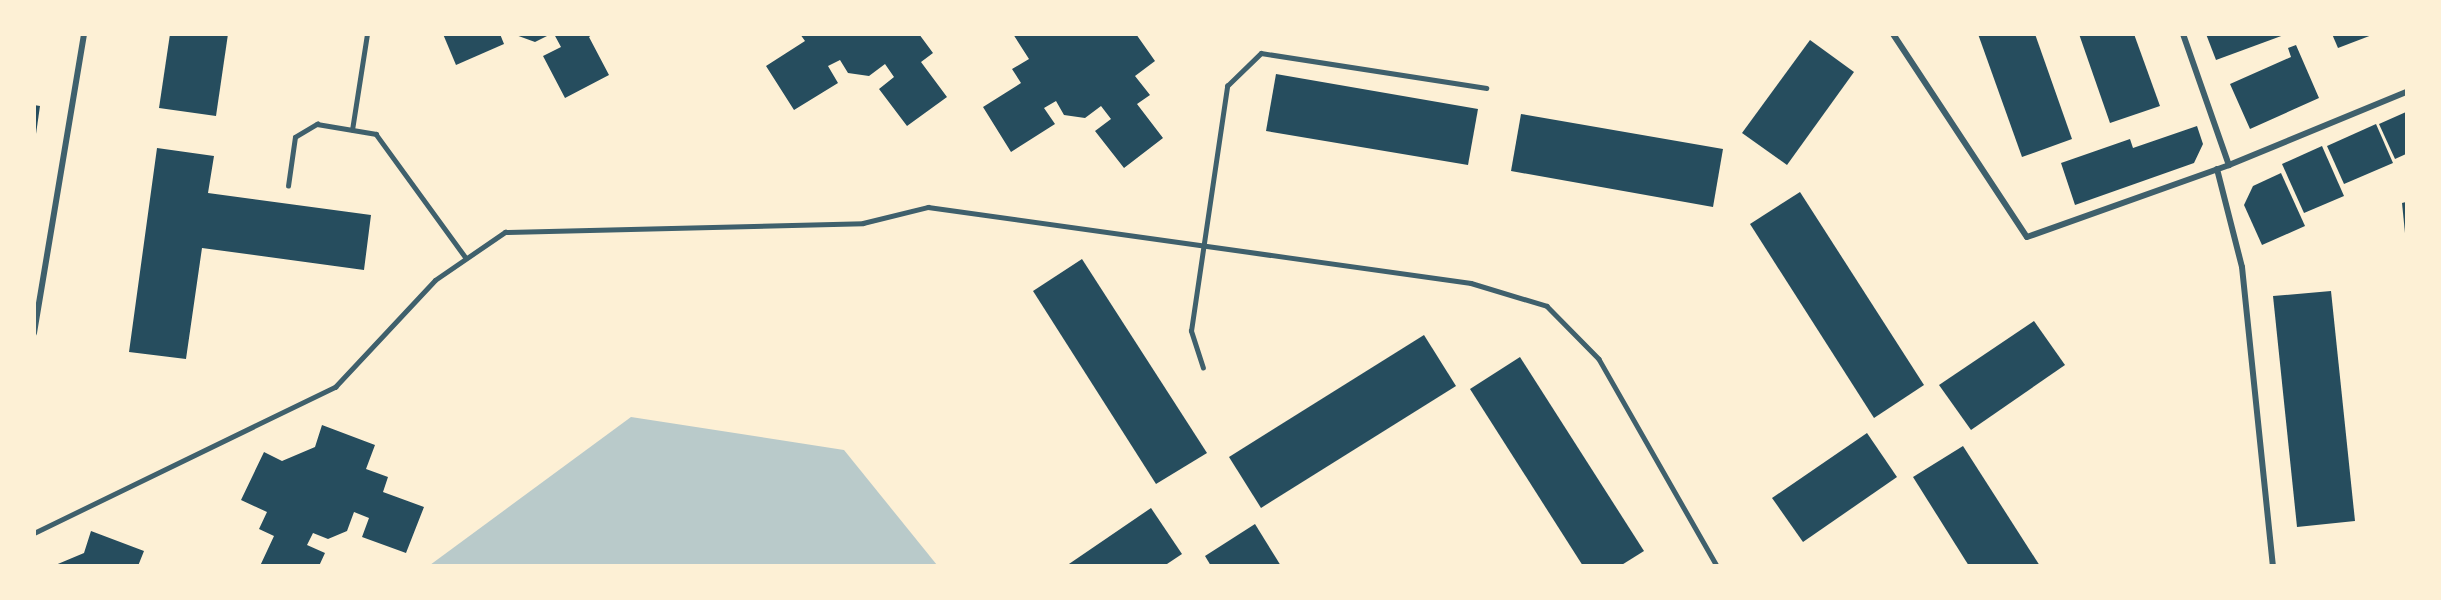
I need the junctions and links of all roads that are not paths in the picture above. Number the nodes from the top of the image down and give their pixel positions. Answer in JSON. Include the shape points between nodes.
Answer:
{"nodes":[{"id":1,"x":84,"y":34,"type":"edge"},
{"id":2,"x":367,"y":34,"type":"edge"},
{"id":3,"x":1893,"y":34,"type":"edge"},
{"id":4,"x":2183,"y":34,"type":"edge"},
{"id":5,"x":1486,"y":88,"type":"dead end"},
{"id":6,"x":2406,"y":92,"type":"edge"},
{"id":7,"x":352,"y":130,"type":"junction"},
{"id":8,"x":2229,"y":165,"type":"junction"},
{"id":9,"x":2217,"y":169,"type":"junction"},
{"id":10,"x":288,"y":186,"type":"dead end"},
{"id":11,"x":1204,"y":246,"type":"junction"},
{"id":12,"x":466,"y":258,"type":"junction"},
{"id":13,"x":34,"y":333,"type":"edge"},
{"id":14,"x":1203,"y":368,"type":"dead end"},
{"id":15,"x":34,"y":533,"type":"edge"},
{"id":16,"x":1717,"y":566,"type":"edge"},
{"id":17,"x":2273,"y":566,"type":"edge"}],
"edges":[{"from":1,"to":13,"type":"street"},
{"from":2,"to":7,"type":"lane"},
{"from":3,"to":9,"type":"street","via":[[2026,237]]},
{"from":4,"to":8,"type":"street"},
{"from":5,"to":11,"type":"lane","via":[[1261,52],[1227,86]]},
{"from":6,"to":8,"type":"street"},
{"from":7,"to":10,"type":"lane","via":[[317,124],[295,137]]},
{"from":7,"to":12,"type":"lane","via":[[376,134]]},
{"from":8,"to":9,"type":"street"},
{"from":9,"to":17,"type":"street","via":[[2242,267]]},
{"from":11,"to":12,"type":"lane","via":[[928,207],[862,223],[505,232]]},
{"from":11,"to":14,"type":"lane","via":[[1191,331]]},
{"from":11,"to":16,"type":"lane","via":[[1471,284],[1547,306],[1599,359]]},
{"from":12,"to":15,"type":"lane","via":[[435,280],[335,387]]}]}
